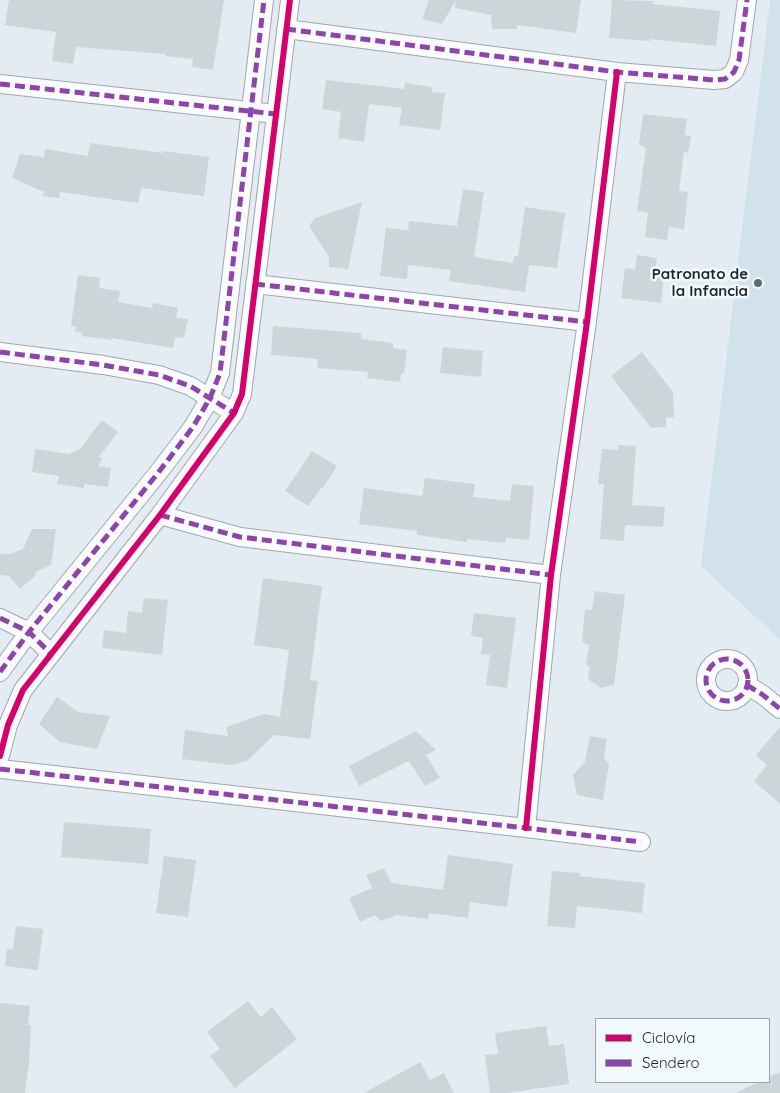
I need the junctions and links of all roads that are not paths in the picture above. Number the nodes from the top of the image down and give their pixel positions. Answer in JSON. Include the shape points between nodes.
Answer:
{"nodes":[{"id":1,"x":264,"y":0,"type":"edge"},
{"id":2,"x":290,"y":0,"type":"edge"},
{"id":3,"x":746,"y":0,"type":"edge"},
{"id":4,"x":286,"y":29,"type":"junction"},
{"id":5,"x":617,"y":72,"type":"junction"},
{"id":6,"x":0,"y":84,"type":"edge"},
{"id":7,"x":250,"y":111,"type":"junction"},
{"id":8,"x":276,"y":114,"type":"junction"},
{"id":9,"x":255,"y":284,"type":"junction"},
{"id":10,"x":587,"y":322,"type":"junction"},
{"id":11,"x":0,"y":352,"type":"edge"},
{"id":12,"x":210,"y":398,"type":"junction"},
{"id":13,"x":234,"y":413,"type":"junction"},
{"id":14,"x":160,"y":514,"type":"junction"},
{"id":15,"x":551,"y":575,"type":"junction"},
{"id":16,"x":0,"y":618,"type":"edge"},
{"id":17,"x":29,"y":632,"type":"junction"},
{"id":18,"x":51,"y":654,"type":"junction"},
{"id":19,"x":0,"y":672,"type":"edge"},
{"id":20,"x":747,"y":686,"type":"dead end"},
{"id":21,"x":780,"y":709,"type":"edge"},
{"id":22,"x":0,"y":756,"type":"edge"},
{"id":23,"x":0,"y":769,"type":"edge"},
{"id":24,"x":526,"y":828,"type":"junction"},
{"id":25,"x":642,"y":842,"type":"dead end"}],
"edges":[{"from":1,"to":7,"type":"street"},
{"from":2,"to":4,"type":"street"},
{"from":3,"to":5,"type":"street","via":[[739,60],[734,72],[725,79]]},
{"from":4,"to":5,"type":"street"},
{"from":4,"to":8,"type":"street"},
{"from":5,"to":10,"type":"street"},
{"from":6,"to":7,"type":"street"},
{"from":7,"to":8,"type":"street"},
{"from":7,"to":12,"type":"street","via":[[220,373]]},
{"from":8,"to":9,"type":"street"},
{"from":9,"to":10,"type":"street"},
{"from":9,"to":13,"type":"street","via":[[242,394]]},
{"from":10,"to":15,"type":"street"},
{"from":11,"to":12,"type":"street","via":[[159,375],[190,386]]},
{"from":12,"to":13,"type":"street"},
{"from":12,"to":17,"type":"street","via":[[193,427],[158,473]]},
{"from":13,"to":14,"type":"street"},
{"from":14,"to":15,"type":"street","via":[[240,537]]},
{"from":14,"to":18,"type":"street"},
{"from":15,"to":24,"type":"street"},
{"from":16,"to":17,"type":"street"},
{"from":17,"to":18,"type":"street"},
{"from":17,"to":19,"type":"street"},
{"from":18,"to":22,"type":"street","via":[[22,690]]},
{"from":20,"to":21,"type":"street","via":[[763,694]]},
{"from":23,"to":24,"type":"street"},
{"from":24,"to":25,"type":"street"}]}
